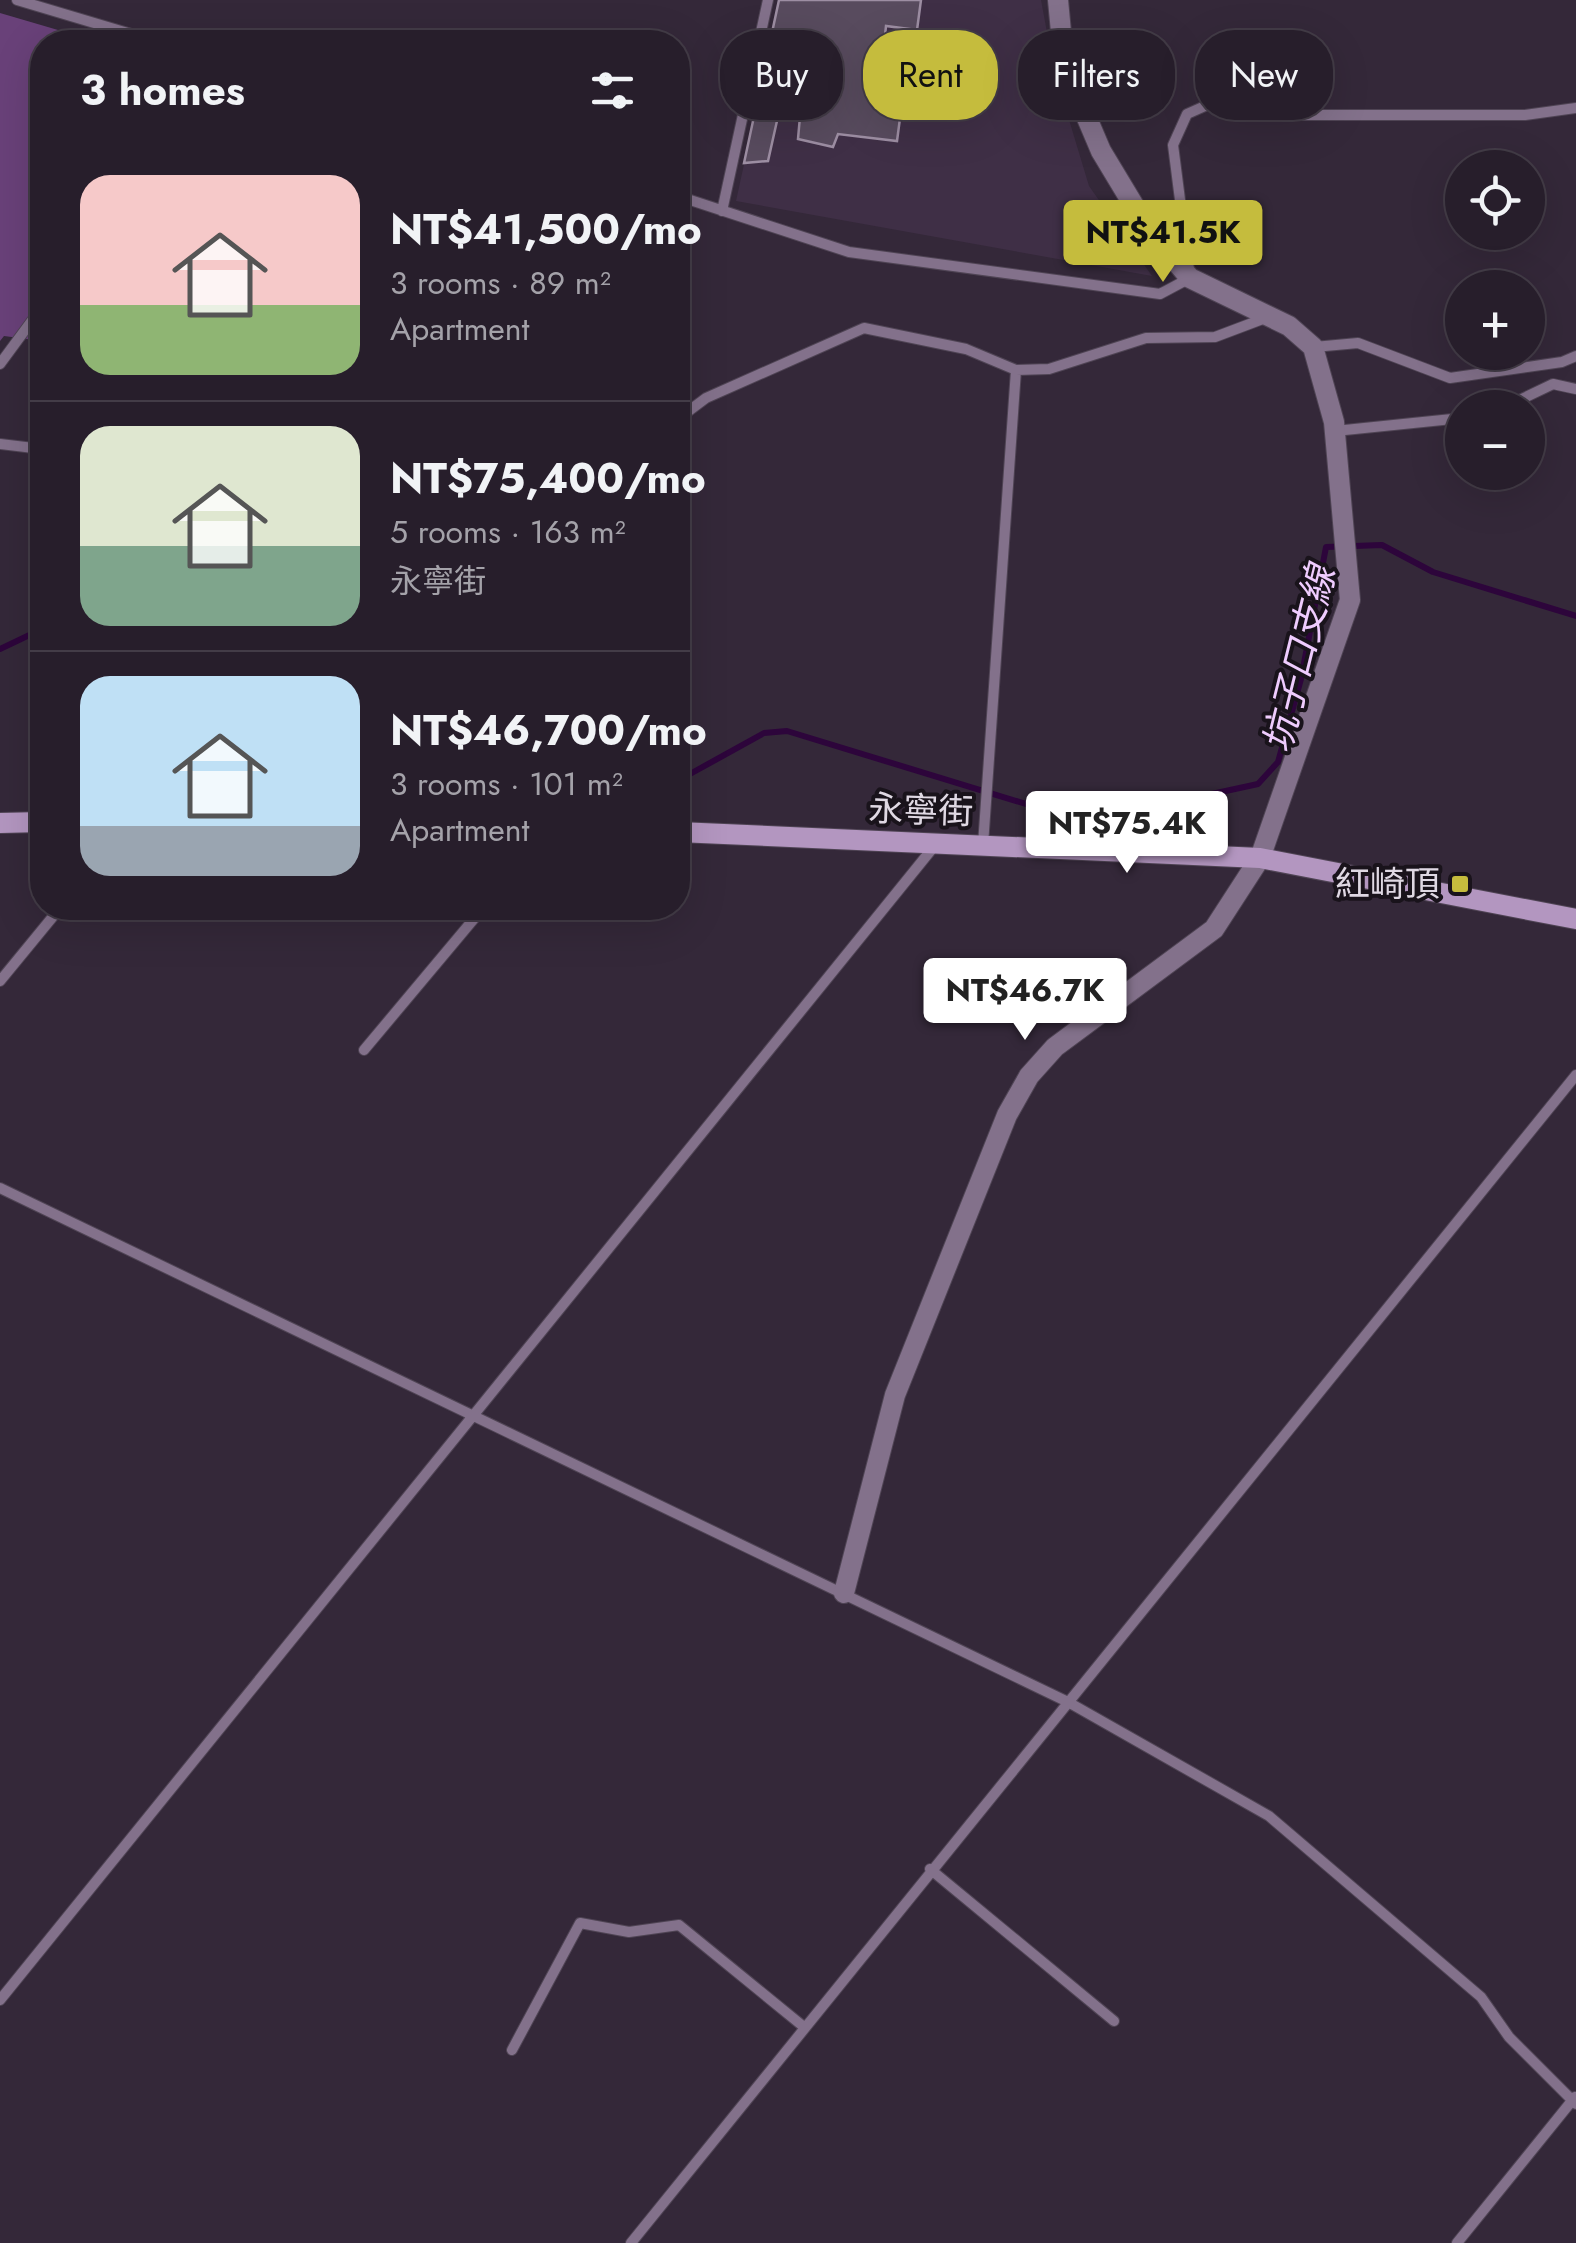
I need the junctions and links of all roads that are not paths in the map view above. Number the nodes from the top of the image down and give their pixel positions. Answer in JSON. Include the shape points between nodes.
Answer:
{"nodes":[{"id":1,"x":17,"y":0,"type":"edge"},
{"id":2,"x":768,"y":0,"type":"edge"},
{"id":3,"x":1058,"y":0,"type":"edge"},
{"id":4,"x":114,"y":30,"type":"edge"},
{"id":5,"x":1576,"y":108,"type":"edge"},
{"id":6,"x":690,"y":200,"type":"edge"},
{"id":7,"x":722,"y":211,"type":"junction"},
{"id":8,"x":1190,"y":278,"type":"junction"},
{"id":9,"x":1268,"y":317,"type":"junction"},
{"id":10,"x":30,"y":323,"type":"edge"},
{"id":11,"x":1313,"y":347,"type":"junction"},
{"id":12,"x":1576,"y":356,"type":"edge"},
{"id":13,"x":0,"y":364,"type":"edge"},
{"id":14,"x":1016,"y":370,"type":"junction"},
{"id":15,"x":1540,"y":390,"type":"edge"},
{"id":16,"x":1576,"y":390,"type":"edge"},
{"id":17,"x":690,"y":410,"type":"edge"},
{"id":18,"x":1445,"y":420,"type":"edge"},
{"id":19,"x":1334,"y":431,"type":"junction"},
{"id":20,"x":0,"y":444,"type":"edge"},
{"id":21,"x":30,"y":448,"type":"edge"},
{"id":22,"x":30,"y":822,"type":"edge"},
{"id":23,"x":0,"y":823,"type":"edge"},
{"id":24,"x":690,"y":833,"type":"edge"},
{"id":25,"x":936,"y":844,"type":"junction"},
{"id":26,"x":983,"y":845,"type":"junction"},
{"id":27,"x":1260,"y":858,"type":"junction"},
{"id":28,"x":1576,"y":919,"type":"edge"},
{"id":29,"x":50,"y":920,"type":"edge"},
{"id":30,"x":473,"y":920,"type":"edge"},
{"id":31,"x":0,"y":981,"type":"edge"},
{"id":32,"x":364,"y":1050,"type":"dead end"},
{"id":33,"x":1576,"y":1074,"type":"edge"},
{"id":34,"x":0,"y":1188,"type":"edge"},
{"id":35,"x":473,"y":1416,"type":"junction"},
{"id":36,"x":844,"y":1593,"type":"junction"},
{"id":37,"x":1068,"y":1702,"type":"junction"},
{"id":38,"x":930,"y":1869,"type":"junction"},
{"id":39,"x":0,"y":2000,"type":"edge"},
{"id":40,"x":1114,"y":2021,"type":"dead end"},
{"id":41,"x":804,"y":2027,"type":"junction"},
{"id":42,"x":512,"y":2050,"type":"dead end"},
{"id":43,"x":1575,"y":2100,"type":"edge"},
{"id":44,"x":630,"y":2243,"type":"edge"},
{"id":45,"x":1457,"y":2243,"type":"edge"}],
"edges":[{"from":1,"to":4,"type":"lane"},
{"from":2,"to":7,"type":"lane"},
{"from":3,"to":8,"type":"street","via":[[1064,64],[1100,150],[1148,229]]},
{"from":5,"to":8,"type":"lane","via":[[1282,116],[1223,98],[1187,114],[1173,145]]},
{"from":6,"to":7,"type":"lane"},
{"from":7,"to":8,"type":"lane","via":[[849,252],[1160,294]]},
{"from":8,"to":9,"type":"street"},
{"from":9,"to":11,"type":"street"},
{"from":9,"to":14,"type":"lane","via":[[1215,337],[1146,338],[1094,358]]},
{"from":10,"to":13,"type":"lane"},
{"from":11,"to":12,"type":"lane","via":[[1358,343],[1450,378]]},
{"from":11,"to":19,"type":"street"},
{"from":14,"to":17,"type":"lane","via":[[966,349],[864,328]]},
{"from":14,"to":26,"type":"lane"},
{"from":15,"to":16,"type":"lane","via":[[1553,384]]},
{"from":18,"to":19,"type":"lane"},
{"from":19,"to":27,"type":"street","via":[[1350,600]]},
{"from":20,"to":21,"type":"lane"},
{"from":22,"to":23,"type":"street"},
{"from":24,"to":25,"type":"street","name":"永寧街"},
{"from":25,"to":26,"type":"street","name":"永寧街"},
{"from":25,"to":35,"type":"lane"},
{"from":26,"to":27,"type":"street","name":"永寧街"},
{"from":27,"to":28,"type":"street","name":"永寧街"},
{"from":27,"to":36,"type":"street","via":[[1214,929],[1055,1046],[1007,1116],[894,1396]]},
{"from":29,"to":31,"type":"lane"},
{"from":30,"to":32,"type":"lane"},
{"from":33,"to":37,"type":"lane"},
{"from":34,"to":35,"type":"lane"},
{"from":35,"to":36,"type":"lane"},
{"from":35,"to":39,"type":"lane"},
{"from":36,"to":37,"type":"lane"},
{"from":37,"to":38,"type":"lane"},
{"from":37,"to":43,"type":"lane","via":[[1270,1816],[1481,1997],[1509,2037]]},
{"from":38,"to":40,"type":"lane"},
{"from":38,"to":41,"type":"lane"},
{"from":41,"to":42,"type":"lane","via":[[680,1926],[630,1932],[580,1923]]},
{"from":41,"to":44,"type":"lane"},
{"from":43,"to":45,"type":"lane"}]}
